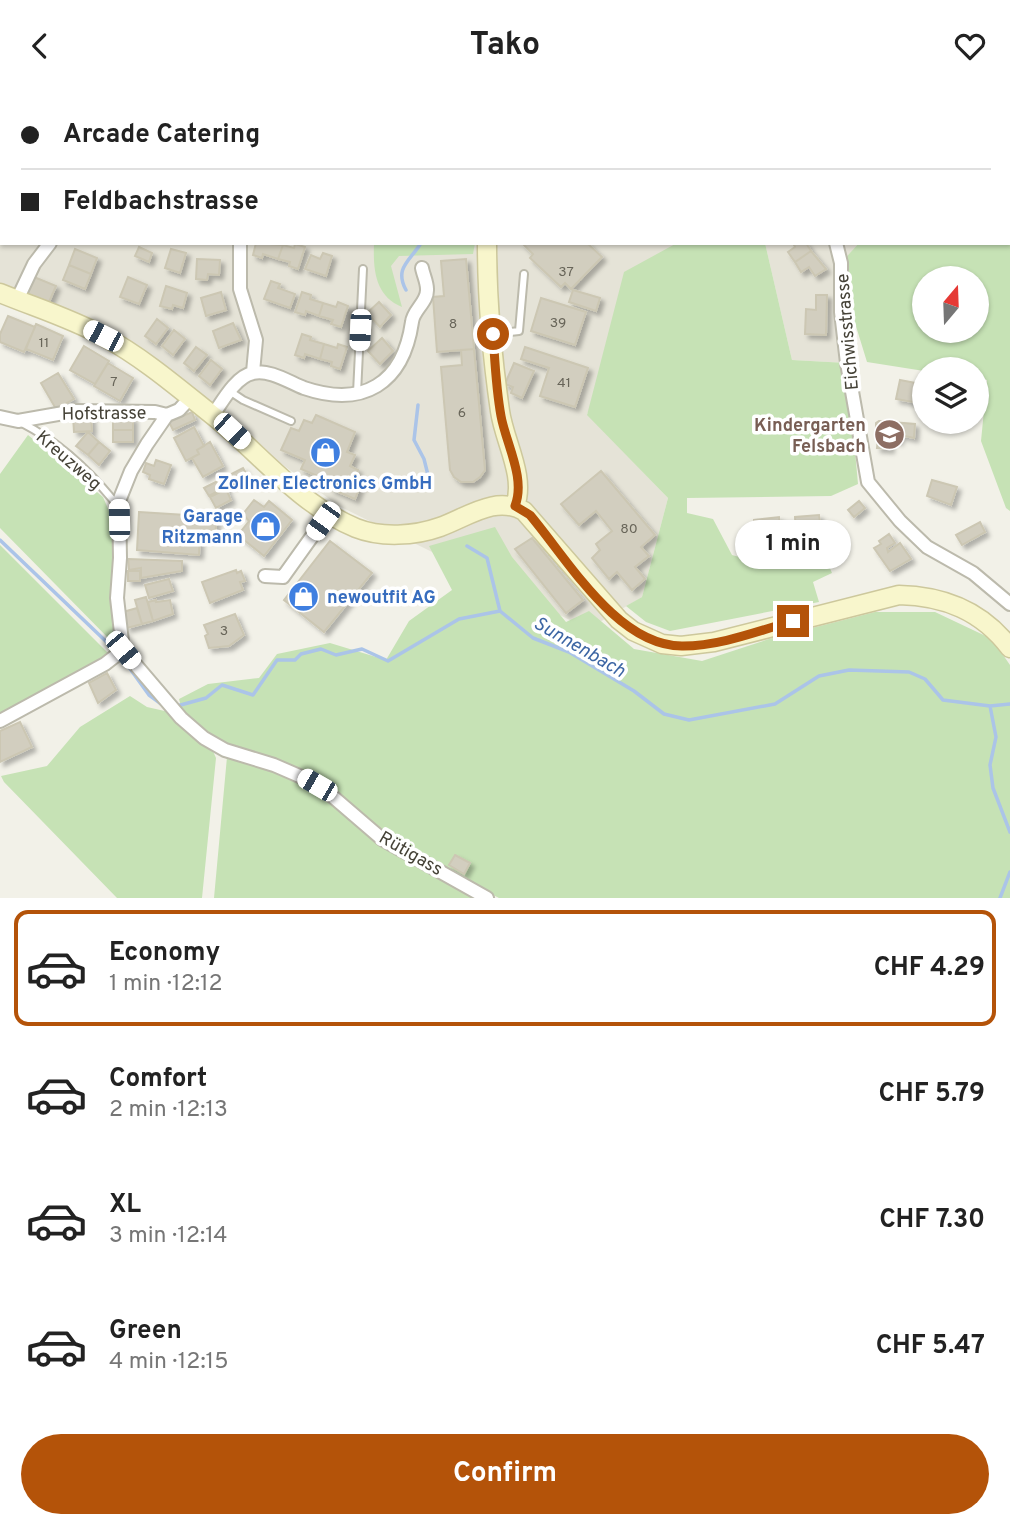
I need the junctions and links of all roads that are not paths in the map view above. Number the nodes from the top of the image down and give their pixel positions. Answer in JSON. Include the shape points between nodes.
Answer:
{"nodes":[{"id":1,"x":48,"y":245,"type":"edge"},
{"id":2,"x":240,"y":245,"type":"edge"},
{"id":3,"x":487,"y":245,"type":"edge"},
{"id":4,"x":836,"y":245,"type":"edge"},
{"id":5,"x":422,"y":268,"type":"dead end"},
{"id":6,"x":363,"y":269,"type":"dead end"},
{"id":7,"x":524,"y":274,"type":"dead end"},
{"id":8,"x":5,"y":297,"type":"edge"},
{"id":9,"x":493,"y":334,"type":"junction"},
{"id":10,"x":253,"y":372,"type":"junction"},
{"id":11,"x":231,"y":392,"type":"junction"},
{"id":12,"x":357,"y":394,"type":"junction"},
{"id":13,"x":190,"y":398,"type":"junction"},
{"id":14,"x":167,"y":415,"type":"junction"},
{"id":15,"x":213,"y":415,"type":"junction"},
{"id":16,"x":0,"y":417,"type":"edge"},
{"id":17,"x":18,"y":421,"type":"junction"},
{"id":18,"x":290,"y":421,"type":"dead end"},
{"id":19,"x":119,"y":501,"type":"junction"},
{"id":20,"x":515,"y":506,"type":"junction"},
{"id":21,"x":328,"y":514,"type":"junction"},
{"id":22,"x":265,"y":576,"type":"dead end"},
{"id":23,"x":1010,"y":604,"type":"edge"},
{"id":24,"x":1010,"y":648,"type":"edge"},
{"id":25,"x":123,"y":650,"type":"junction"},
{"id":26,"x":0,"y":721,"type":"edge"},
{"id":27,"x":487,"y":898,"type":"edge"}],
"edges":[{"from":1,"to":8,"type":"street"},
{"from":2,"to":10,"type":"street","via":[[240,289],[256,340]]},
{"from":3,"to":9,"type":"main road"},
{"from":4,"to":23,"type":"street","name":"Eichwisstrasse","via":[[847,363],[868,482],[928,547],[973,573]]},
{"from":5,"to":12,"type":"street","via":[[426,295],[412,319],[408,345],[380,384]]},
{"from":6,"to":12,"type":"lane"},
{"from":7,"to":9,"type":"lane","via":[[519,331]]},
{"from":8,"to":13,"type":"main road","via":[[103,336]]},
{"from":9,"to":20,"type":"main road","via":[[501,418],[517,481]]},
{"from":10,"to":11,"type":"street"},
{"from":10,"to":12,"type":"street","via":[[321,392]]},
{"from":11,"to":15,"type":"street"},
{"from":11,"to":18,"type":"lane"},
{"from":13,"to":14,"type":"street"},
{"from":13,"to":15,"type":"main road"},
{"from":14,"to":17,"type":"street","name":"Hofstrasse","via":[[75,411]]},
{"from":14,"to":19,"type":"street","via":[[131,471]]},
{"from":15,"to":21,"type":"main road"},
{"from":16,"to":17,"type":"street","name":"Hofstrasse"},
{"from":17,"to":19,"type":"lane","name":"Kreuzweg","via":[[43,435]]},
{"from":19,"to":25,"type":"street","via":[[117,598]]},
{"from":20,"to":21,"type":"main road","via":[[494,505],[438,528],[403,534],[357,529]]},
{"from":20,"to":24,"type":"main road","via":[[530,515],[619,620],[662,643],[714,642],[899,595],[966,608],[988,623]]},
{"from":21,"to":22,"type":"street","via":[[283,577]]},
{"from":25,"to":26,"type":"street"},
{"from":25,"to":27,"type":"street","name":"Rütigass","via":[[204,738],[304,778],[382,839]]}]}
